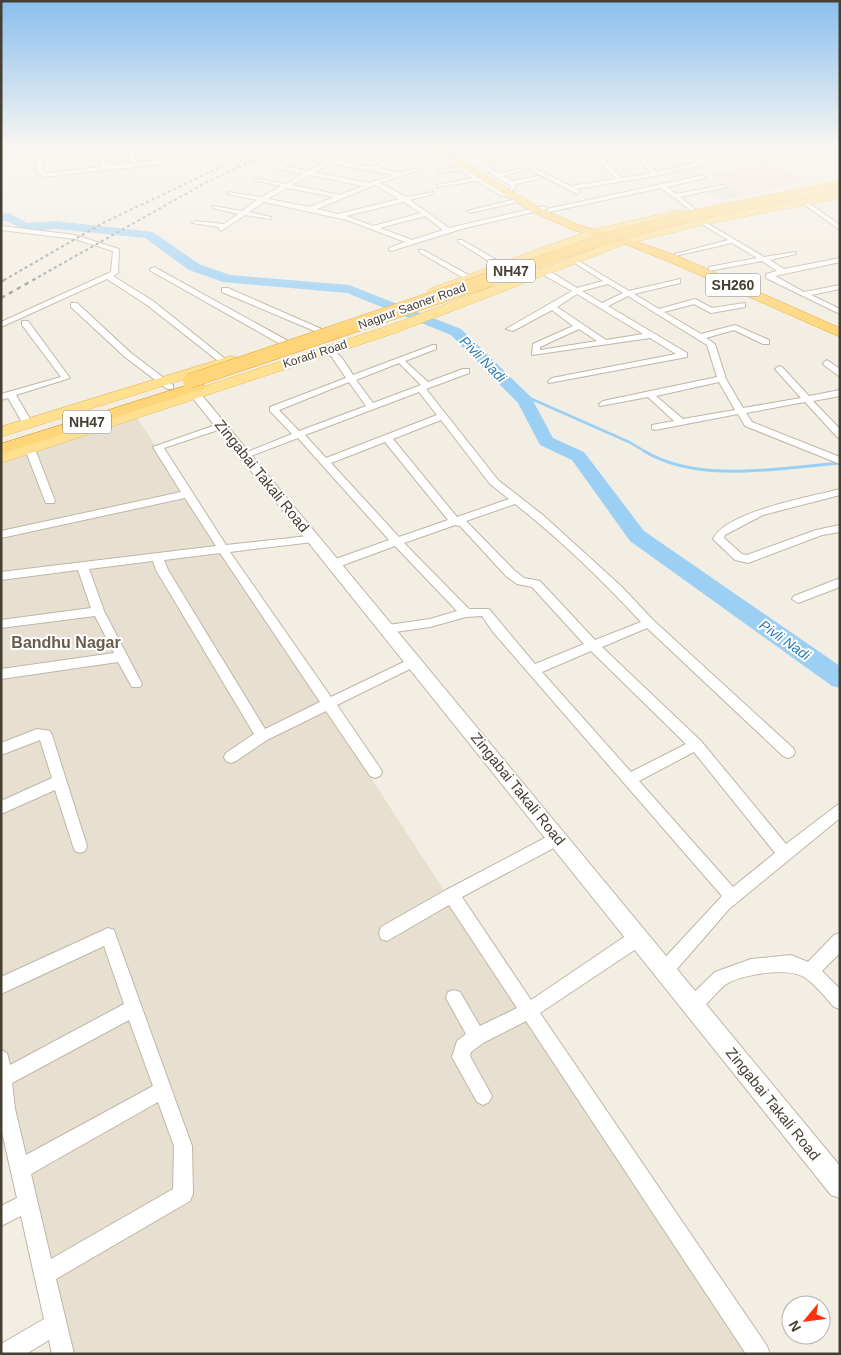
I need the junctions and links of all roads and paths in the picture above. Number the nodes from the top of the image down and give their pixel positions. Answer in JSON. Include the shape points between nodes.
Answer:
{"nodes":[{"id":1,"x":235,"y":211,"type":"edge"},
{"id":2,"x":320,"y":211,"type":"edge"},
{"id":3,"x":359,"y":211,"type":"edge"},
{"id":4,"x":422,"y":211,"type":"edge"},
{"id":5,"x":533,"y":211,"type":"edge"},
{"id":6,"x":548,"y":211,"type":"edge"},
{"id":7,"x":691,"y":211,"type":"edge"},
{"id":8,"x":701,"y":211,"type":"edge"},
{"id":9,"x":712,"y":211,"type":"edge"},
{"id":10,"x":737,"y":211,"type":"edge"},
{"id":11,"x":755,"y":211,"type":"edge"},
{"id":12,"x":816,"y":211,"type":"edge"},
{"id":13,"x":244,"y":213,"type":"junction"},
{"id":14,"x":426,"y":214,"type":"junction"},
{"id":15,"x":339,"y":216,"type":"junction"},
{"id":16,"x":270,"y":218,"type":"dead end"},
{"id":17,"x":720,"y":218,"type":"junction"},
{"id":18,"x":702,"y":222,"type":"junction"},
{"id":19,"x":195,"y":223,"type":"dead end"},
{"id":20,"x":1,"y":228,"type":"edge"},
{"id":21,"x":373,"y":228,"type":"junction"},
{"id":22,"x":840,"y":228,"type":"edge"},
{"id":23,"x":20,"y":230,"type":"junction"},
{"id":24,"x":448,"y":231,"type":"junction"},
{"id":25,"x":592,"y":233,"type":"junction"},
{"id":26,"x":1,"y":236,"type":"edge"},
{"id":27,"x":630,"y":240,"type":"junction"},
{"id":28,"x":460,"y":241,"type":"dead end"},
{"id":29,"x":733,"y":241,"type":"junction"},
{"id":30,"x":410,"y":242,"type":"junction"},
{"id":31,"x":609,"y":247,"type":"junction"},
{"id":32,"x":391,"y":248,"type":"dead end"},
{"id":33,"x":421,"y":251,"type":"dead end"},
{"id":34,"x":794,"y":253,"type":"dead end"},
{"id":35,"x":678,"y":255,"type":"junction"},
{"id":36,"x":572,"y":259,"type":"junction"},
{"id":37,"x":763,"y":259,"type":"junction"},
{"id":38,"x":840,"y":260,"type":"edge"},
{"id":39,"x":503,"y":266,"type":"junction"},
{"id":40,"x":154,"y":269,"type":"dead end"},
{"id":41,"x":712,"y":269,"type":"junction"},
{"id":42,"x":543,"y":270,"type":"junction"},
{"id":43,"x":783,"y":271,"type":"junction"},
{"id":44,"x":108,"y":276,"type":"junction"},
{"id":45,"x":470,"y":278,"type":"junction"},
{"id":46,"x":677,"y":281,"type":"dead end"},
{"id":47,"x":609,"y":282,"type":"junction"},
{"id":48,"x":840,"y":287,"type":"edge"},
{"id":49,"x":444,"y":288,"type":"junction"},
{"id":50,"x":225,"y":290,"type":"dead end"},
{"id":51,"x":579,"y":290,"type":"junction"},
{"id":52,"x":629,"y":293,"type":"junction"},
{"id":53,"x":803,"y":294,"type":"junction"},
{"id":54,"x":467,"y":299,"type":"junction"},
{"id":55,"x":74,"y":305,"type":"dead end"},
{"id":56,"x":604,"y":305,"type":"junction"},
{"id":57,"x":742,"y":306,"type":"dead end"},
{"id":58,"x":552,"y":307,"type":"junction"},
{"id":59,"x":659,"y":311,"type":"junction"},
{"id":60,"x":840,"y":312,"type":"edge"},
{"id":61,"x":25,"y":323,"type":"dead end"},
{"id":62,"x":1,"y":325,"type":"edge"},
{"id":63,"x":579,"y":326,"type":"junction"},
{"id":64,"x":840,"y":326,"type":"edge"},
{"id":65,"x":510,"y":329,"type":"dead end"},
{"id":66,"x":322,"y":331,"type":"junction"},
{"id":67,"x":840,"y":333,"type":"edge"},
{"id":68,"x":653,"y":335,"type":"junction"},
{"id":69,"x":700,"y":337,"type":"junction"},
{"id":70,"x":766,"y":342,"type":"dead end"},
{"id":71,"x":285,"y":343,"type":"junction"},
{"id":72,"x":605,"y":343,"type":"junction"},
{"id":73,"x":432,"y":347,"type":"dead end"},
{"id":74,"x":326,"y":350,"type":"junction"},
{"id":75,"x":401,"y":361,"type":"junction"},
{"id":76,"x":225,"y":362,"type":"junction"},
{"id":77,"x":827,"y":363,"type":"dead end"},
{"id":78,"x":779,"y":369,"type":"dead end"},
{"id":79,"x":466,"y":371,"type":"dead end"},
{"id":80,"x":840,"y":374,"type":"edge"},
{"id":81,"x":352,"y":379,"type":"junction"},
{"id":82,"x":722,"y":379,"type":"junction"},
{"id":83,"x":552,"y":381,"type":"dead end"},
{"id":84,"x":190,"y":385,"type":"junction"},
{"id":85,"x":424,"y":387,"type":"junction"},
{"id":86,"x":169,"y":388,"type":"junction"},
{"id":87,"x":649,"y":394,"type":"junction"},
{"id":88,"x":840,"y":394,"type":"edge"},
{"id":89,"x":5,"y":395,"type":"edge"},
{"id":90,"x":806,"y":400,"type":"junction"},
{"id":91,"x":603,"y":404,"type":"dead end"},
{"id":92,"x":371,"y":407,"type":"junction"},
{"id":93,"x":740,"y":410,"type":"junction"},
{"id":94,"x":442,"y":416,"type":"junction"},
{"id":95,"x":680,"y":421,"type":"junction"},
{"id":96,"x":28,"y":424,"type":"junction"},
{"id":97,"x":221,"y":426,"type":"junction"},
{"id":98,"x":655,"y":427,"type":"dead end"},
{"id":99,"x":1,"y":432,"type":"edge"},
{"id":100,"x":299,"y":434,"type":"junction"},
{"id":101,"x":840,"y":435,"type":"edge"},
{"id":102,"x":387,"y":438,"type":"junction"},
{"id":103,"x":1,"y":442,"type":"edge"},
{"id":104,"x":1,"y":449,"type":"edge"},
{"id":105,"x":30,"y":449,"type":"junction"},
{"id":106,"x":245,"y":455,"type":"junction"},
{"id":107,"x":1,"y":458,"type":"edge"},
{"id":108,"x":836,"y":459,"type":"edge"},
{"id":109,"x":325,"y":462,"type":"junction"},
{"id":110,"x":840,"y":492,"type":"edge"},
{"id":111,"x":188,"y":494,"type":"junction"},
{"id":112,"x":516,"y":500,"type":"junction"},
{"id":113,"x":50,"y":501,"type":"dead end"},
{"id":114,"x":455,"y":522,"type":"junction"},
{"id":115,"x":840,"y":528,"type":"edge"},
{"id":116,"x":1,"y":535,"type":"edge"},
{"id":117,"x":313,"y":538,"type":"junction"},
{"id":118,"x":396,"y":541,"type":"junction"},
{"id":119,"x":222,"y":548,"type":"junction"},
{"id":120,"x":157,"y":556,"type":"junction"},
{"id":121,"x":334,"y":564,"type":"junction"},
{"id":122,"x":82,"y":566,"type":"junction"},
{"id":123,"x":1,"y":576,"type":"edge"},
{"id":124,"x":840,"y":582,"type":"edge"},
{"id":125,"x":798,"y":599,"type":"dead end"},
{"id":126,"x":98,"y":611,"type":"junction"},
{"id":127,"x":466,"y":612,"type":"junction"},
{"id":128,"x":649,"y":623,"type":"junction"},
{"id":129,"x":1,"y":624,"type":"edge"},
{"id":130,"x":388,"y":629,"type":"junction"},
{"id":131,"x":593,"y":646,"type":"junction"},
{"id":132,"x":122,"y":657,"type":"junction"},
{"id":133,"x":414,"y":662,"type":"junction"},
{"id":134,"x":533,"y":670,"type":"junction"},
{"id":135,"x":1,"y":674,"type":"edge"},
{"id":136,"x":136,"y":684,"type":"dead end"},
{"id":137,"x":328,"y":704,"type":"junction"},
{"id":138,"x":262,"y":736,"type":"junction"},
{"id":139,"x":696,"y":746,"type":"junction"},
{"id":140,"x":1,"y":749,"type":"edge"},
{"id":141,"x":788,"y":752,"type":"dead end"},
{"id":142,"x":231,"y":757,"type":"dead end"},
{"id":143,"x":375,"y":772,"type":"dead end"},
{"id":144,"x":629,"y":778,"type":"junction"},
{"id":145,"x":60,"y":781,"type":"junction"},
{"id":146,"x":1,"y":808,"type":"edge"},
{"id":147,"x":840,"y":809,"type":"edge"},
{"id":148,"x":558,"y":838,"type":"junction"},
{"id":149,"x":80,"y":846,"type":"dead end"},
{"id":150,"x":786,"y":855,"type":"junction"},
{"id":151,"x":451,"y":895,"type":"junction"},
{"id":152,"x":732,"y":897,"type":"junction"},
{"id":153,"x":387,"y":933,"type":"dead end"},
{"id":154,"x":639,"y":937,"type":"junction"},
{"id":155,"x":840,"y":941,"type":"edge"},
{"id":156,"x":665,"y":970,"type":"junction"},
{"id":157,"x":810,"y":971,"type":"junction"},
{"id":158,"x":1,"y":986,"type":"edge"},
{"id":159,"x":454,"y":998,"type":"dead end"},
{"id":160,"x":840,"y":1001,"type":"edge"},
{"id":161,"x":694,"y":1005,"type":"junction"},
{"id":162,"x":134,"y":1008,"type":"junction"},
{"id":163,"x":529,"y":1011,"type":"junction"},
{"id":164,"x":477,"y":1037,"type":"junction"},
{"id":165,"x":2,"y":1069,"type":"edge"},
{"id":166,"x":163,"y":1090,"type":"junction"},
{"id":167,"x":483,"y":1096,"type":"dead end"},
{"id":168,"x":20,"y":1169,"type":"junction"},
{"id":169,"x":840,"y":1186,"type":"edge"},
{"id":170,"x":28,"y":1203,"type":"junction"},
{"id":171,"x":1,"y":1216,"type":"edge"},
{"id":172,"x":44,"y":1274,"type":"junction"},
{"id":173,"x":56,"y":1324,"type":"junction"},
{"id":174,"x":6,"y":1354,"type":"edge"},
{"id":175,"x":63,"y":1354,"type":"edge"},
{"id":176,"x":759,"y":1354,"type":"edge"}],
"edges":[{"from":1,"to":13,"type":"street"},
{"from":2,"to":15,"type":"street"},
{"from":3,"to":15,"type":"street"},
{"from":4,"to":14,"type":"street"},
{"from":5,"to":24,"type":"street"},
{"from":6,"to":25,"type":"highway","number":"SH260"},
{"from":7,"to":25,"type":"main road","number":"NH47"},
{"from":8,"to":17,"type":"main road"},
{"from":9,"to":84,"type":"highway","name":"Nagpur Saoner Road","number":"NH47","bridge":true,"via":[[614,236]]},
{"from":10,"to":84,"type":"highway","name":"Nagpur Saoner Road","number":"NH47","via":[[611,241],[355,334]]},
{"from":11,"to":17,"type":"main road","name":"Koradi Road"},
{"from":12,"to":22,"type":"street"},
{"from":13,"to":16,"type":"street"},
{"from":13,"to":19,"type":"street","via":[[223,228]]},
{"from":14,"to":21,"type":"street"},
{"from":14,"to":24,"type":"street"},
{"from":15,"to":21,"type":"street"},
{"from":17,"to":18,"type":"main road","name":"Koradi Road"},
{"from":18,"to":27,"type":"main road","name":"Koradi Road"},
{"from":18,"to":29,"type":"street"},
{"from":20,"to":23,"type":"street"},
{"from":21,"to":30,"type":"street"},
{"from":23,"to":26,"type":"street"},
{"from":23,"to":44,"type":"street","via":[[63,234],[99,242],[117,250],[114,273]]},
{"from":24,"to":30,"type":"street"},
{"from":25,"to":27,"type":"highway","number":"SH260"},
{"from":25,"to":31,"type":"main road"},
{"from":25,"to":39,"type":"main road"},
{"from":27,"to":31,"type":"main road","name":"Koradi Road"},
{"from":27,"to":35,"type":"highway","number":"SH260"},
{"from":27,"to":67,"type":"highway","number":"SH260"},
{"from":28,"to":39,"type":"street"},
{"from":29,"to":35,"type":"street"},
{"from":29,"to":37,"type":"street"},
{"from":30,"to":32,"type":"street"},
{"from":31,"to":36,"type":"main road","name":"Koradi Road"},
{"from":33,"to":45,"type":"street"},
{"from":34,"to":37,"type":"street"},
{"from":35,"to":41,"type":"highway","number":"SH260"},
{"from":36,"to":42,"type":"main road","name":"Koradi Road"},
{"from":36,"to":47,"type":"street"},
{"from":37,"to":41,"type":"street"},
{"from":37,"to":43,"type":"street"},
{"from":38,"to":43,"type":"street"},
{"from":39,"to":45,"type":"main road"},
{"from":40,"to":71,"type":"street"},
{"from":41,"to":64,"type":"highway","number":"SH260"},
{"from":42,"to":51,"type":"street"},
{"from":42,"to":54,"type":"main road","name":"Koradi Road"},
{"from":43,"to":53,"type":"street","via":[[770,274],[770,277]]},
{"from":44,"to":62,"type":"street"},
{"from":44,"to":76,"type":"street","via":[[150,303]]},
{"from":45,"to":49,"type":"main road"},
{"from":46,"to":52,"type":"street"},
{"from":47,"to":51,"type":"street"},
{"from":47,"to":52,"type":"street"},
{"from":48,"to":53,"type":"street"},
{"from":49,"to":54,"type":"main road"},
{"from":49,"to":66,"type":"main road"},
{"from":50,"to":66,"type":"street"},
{"from":51,"to":56,"type":"street"},
{"from":51,"to":58,"type":"street"},
{"from":52,"to":56,"type":"street"},
{"from":52,"to":59,"type":"street"},
{"from":53,"to":60,"type":"street"},
{"from":54,"to":74,"type":"main road","name":"Koradi Road","via":[[390,330]]},
{"from":55,"to":86,"type":"street"},
{"from":56,"to":68,"type":"street"},
{"from":57,"to":59,"type":"street","via":[[711,311],[695,301]]},
{"from":58,"to":63,"type":"street"},
{"from":58,"to":65,"type":"street"},
{"from":59,"to":69,"type":"street"},
{"from":61,"to":89,"type":"street","via":[[66,378]]},
{"from":63,"to":72,"type":"street"},
{"from":63,"to":72,"type":"street","via":[[536,346],[536,353]]},
{"from":66,"to":71,"type":"main road"},
{"from":68,"to":72,"type":"street"},
{"from":68,"to":83,"type":"street","via":[[684,355]]},
{"from":69,"to":70,"type":"street","via":[[735,327]]},
{"from":69,"to":82,"type":"street","via":[[711,344]]},
{"from":71,"to":76,"type":"main road"},
{"from":73,"to":75,"type":"street"},
{"from":74,"to":81,"type":"street","via":[[334,354]]},
{"from":74,"to":84,"type":"main road","name":"Koradi Road"},
{"from":75,"to":81,"type":"street"},
{"from":75,"to":85,"type":"street"},
{"from":76,"to":84,"type":"main road"},
{"from":77,"to":80,"type":"street"},
{"from":78,"to":90,"type":"street"},
{"from":79,"to":85,"type":"street"},
{"from":81,"to":92,"type":"street"},
{"from":81,"to":100,"type":"street","via":[[273,409]]},
{"from":82,"to":87,"type":"street"},
{"from":82,"to":93,"type":"street"},
{"from":84,"to":86,"type":"highway","name":"Koradi Road","number":"NH47"},
{"from":84,"to":97,"type":"street","name":"Zingabai Takali Road"},
{"from":84,"to":105,"type":"main road","name":"Koradi Road"},
{"from":85,"to":92,"type":"street"},
{"from":85,"to":94,"type":"street"},
{"from":86,"to":96,"type":"main road"},
{"from":86,"to":103,"type":"highway","number":"NH47"},
{"from":86,"to":104,"type":"highway","number":"NH47"},
{"from":87,"to":91,"type":"street"},
{"from":87,"to":95,"type":"street"},
{"from":88,"to":90,"type":"street"},
{"from":89,"to":96,"type":"street"},
{"from":90,"to":93,"type":"street"},
{"from":90,"to":101,"type":"street"},
{"from":92,"to":100,"type":"street"},
{"from":93,"to":95,"type":"street"},
{"from":93,"to":108,"type":"street","via":[[752,426]]},
{"from":94,"to":102,"type":"street"},
{"from":94,"to":112,"type":"street","via":[[494,482]]},
{"from":95,"to":98,"type":"street"},
{"from":96,"to":99,"type":"main road"},
{"from":97,"to":106,"type":"street","name":"Zingabai Takali Road"},
{"from":97,"to":111,"type":"street","via":[[158,447]]},
{"from":100,"to":106,"type":"street"},
{"from":100,"to":109,"type":"street"},
{"from":102,"to":109,"type":"street"},
{"from":102,"to":114,"type":"street"},
{"from":105,"to":107,"type":"main road","name":"Koradi Road"},
{"from":105,"to":113,"type":"street"},
{"from":106,"to":117,"type":"street","name":"Zingabai Takali Road"},
{"from":109,"to":118,"type":"street"},
{"from":110,"to":115,"type":"street","via":[[760,513],[721,533],[718,539],[739,557],[748,559],[820,532]]},
{"from":111,"to":116,"type":"street"},
{"from":111,"to":119,"type":"street"},
{"from":112,"to":114,"type":"street"},
{"from":112,"to":128,"type":"street","via":[[618,590]]},
{"from":114,"to":118,"type":"street"},
{"from":114,"to":131,"type":"street","via":[[464,524],[520,581],[536,584]]},
{"from":117,"to":119,"type":"street"},
{"from":117,"to":121,"type":"street","name":"Zingabai Takali Road"},
{"from":118,"to":121,"type":"street"},
{"from":118,"to":127,"type":"street"},
{"from":119,"to":120,"type":"street"},
{"from":119,"to":137,"type":"street"},
{"from":120,"to":122,"type":"street"},
{"from":120,"to":138,"type":"street","via":[[162,570]]},
{"from":121,"to":130,"type":"street","name":"Zingabai Takali Road"},
{"from":122,"to":123,"type":"street"},
{"from":122,"to":126,"type":"street"},
{"from":124,"to":125,"type":"street"},
{"from":126,"to":129,"type":"street"},
{"from":126,"to":132,"type":"street"},
{"from":127,"to":130,"type":"street","via":[[430,623]]},
{"from":127,"to":134,"type":"street","via":[[485,612]]},
{"from":128,"to":131,"type":"street"},
{"from":128,"to":141,"type":"street"},
{"from":130,"to":133,"type":"street","name":"Zingabai Takali Road"},
{"from":131,"to":134,"type":"street"},
{"from":131,"to":139,"type":"street"},
{"from":132,"to":135,"type":"street"},
{"from":132,"to":136,"type":"street"},
{"from":133,"to":137,"type":"street"},
{"from":133,"to":148,"type":"street","name":"Zingabai Takali Road"},
{"from":134,"to":144,"type":"street"},
{"from":137,"to":138,"type":"street"},
{"from":137,"to":143,"type":"street"},
{"from":138,"to":142,"type":"street"},
{"from":139,"to":144,"type":"street"},
{"from":139,"to":150,"type":"street"},
{"from":140,"to":145,"type":"street","via":[[37,734],[45,735]]},
{"from":144,"to":152,"type":"street"},
{"from":145,"to":146,"type":"street"},
{"from":145,"to":149,"type":"street"},
{"from":147,"to":150,"type":"street"},
{"from":148,"to":151,"type":"street"},
{"from":148,"to":154,"type":"street","name":"Zingabai Takali Road"},
{"from":150,"to":152,"type":"street"},
{"from":151,"to":153,"type":"street"},
{"from":151,"to":163,"type":"street"},
{"from":152,"to":156,"type":"street"},
{"from":154,"to":156,"type":"street","name":"Zingabai Takali Road"},
{"from":154,"to":163,"type":"street"},
{"from":155,"to":157,"type":"street"},
{"from":156,"to":161,"type":"street","name":"Zingabai Takali Road"},
{"from":157,"to":160,"type":"street"},
{"from":157,"to":161,"type":"street","via":[[791,964],[751,967],[720,978]]},
{"from":158,"to":162,"type":"street","via":[[108,936]]},
{"from":159,"to":164,"type":"street"},
{"from":161,"to":169,"type":"street","name":"Zingabai Takali Road"},
{"from":162,"to":165,"type":"street"},
{"from":162,"to":166,"type":"street"},
{"from":163,"to":164,"type":"street"},
{"from":163,"to":176,"type":"street"},
{"from":164,"to":167,"type":"street","via":[[463,1047],[461,1057]]},
{"from":165,"to":168,"type":"street","via":[[6,1109]]},
{"from":166,"to":168,"type":"street"},
{"from":166,"to":172,"type":"street","via":[[183,1146],[183,1194]]},
{"from":168,"to":170,"type":"street"},
{"from":170,"to":171,"type":"street"},
{"from":170,"to":172,"type":"street"},
{"from":172,"to":173,"type":"street"},
{"from":173,"to":174,"type":"street"},
{"from":173,"to":175,"type":"street"}]}
